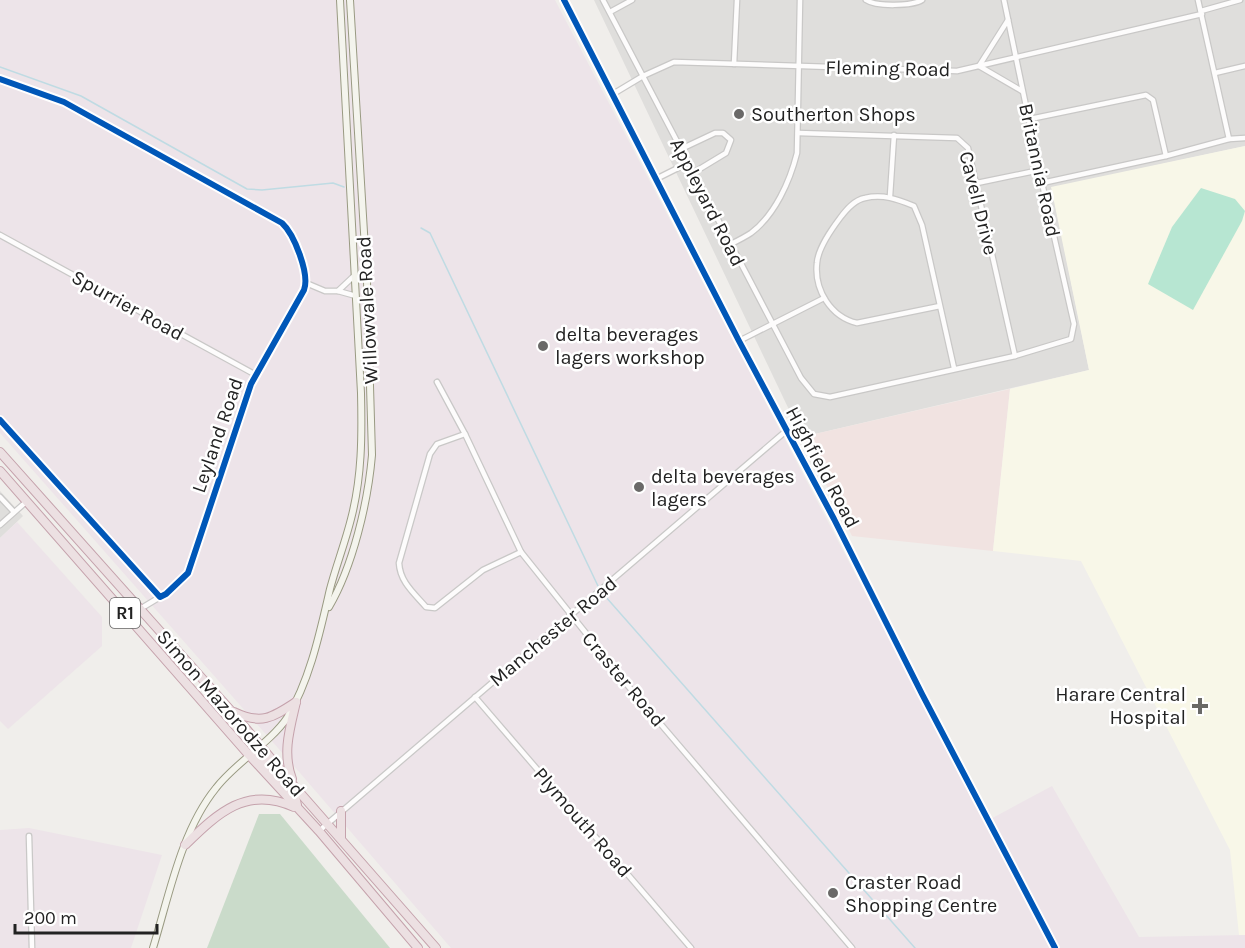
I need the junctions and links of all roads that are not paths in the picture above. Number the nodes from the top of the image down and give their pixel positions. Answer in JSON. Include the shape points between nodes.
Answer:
{"nodes":[{"id":1,"x":340,"y":0,"type":"edge"},
{"id":2,"x":350,"y":0,"type":"edge"},
{"id":3,"x":564,"y":0,"type":"edge"},
{"id":4,"x":603,"y":0,"type":"edge"},
{"id":5,"x":632,"y":0,"type":"edge"},
{"id":6,"x":737,"y":0,"type":"edge"},
{"id":7,"x":800,"y":0,"type":"edge"},
{"id":8,"x":866,"y":0,"type":"edge"},
{"id":9,"x":922,"y":0,"type":"edge"},
{"id":10,"x":1004,"y":0,"type":"edge"},
{"id":11,"x":1198,"y":0,"type":"edge"},
{"id":12,"x":1240,"y":0,"type":"edge"},
{"id":13,"x":610,"y":12,"type":"junction"},
{"id":14,"x":1201,"y":12,"type":"junction"},
{"id":15,"x":1008,"y":20,"type":"junction"},
{"id":16,"x":1014,"y":56,"type":"junction"},
{"id":17,"x":734,"y":64,"type":"junction"},
{"id":18,"x":800,"y":66,"type":"junction"},
{"id":19,"x":978,"y":66,"type":"junction"},
{"id":20,"x":1245,"y":66,"type":"edge"},
{"id":21,"x":1215,"y":73,"type":"junction"},
{"id":22,"x":643,"y":76,"type":"junction"},
{"id":23,"x":0,"y":79,"type":"edge"},
{"id":24,"x":1022,"y":90,"type":"junction"},
{"id":25,"x":613,"y":94,"type":"junction"},
{"id":26,"x":1030,"y":119,"type":"junction"},
{"id":27,"x":798,"y":133,"type":"junction"},
{"id":28,"x":894,"y":135,"type":"junction"},
{"id":29,"x":1245,"y":138,"type":"edge"},
{"id":30,"x":1229,"y":139,"type":"junction"},
{"id":31,"x":681,"y":148,"type":"junction"},
{"id":32,"x":1166,"y":156,"type":"junction"},
{"id":33,"x":688,"y":163,"type":"junction"},
{"id":34,"x":1040,"y":170,"type":"junction"},
{"id":35,"x":693,"y":173,"type":"junction"},
{"id":36,"x":656,"y":179,"type":"junction"},
{"id":37,"x":977,"y":183,"type":"junction"},
{"id":38,"x":1042,"y":183,"type":"junction"},
{"id":39,"x":890,"y":196,"type":"junction"},
{"id":40,"x":0,"y":235,"type":"edge"},
{"id":41,"x":731,"y":244,"type":"junction"},
{"id":42,"x":355,"y":275,"type":"junction"},
{"id":43,"x":306,"y":283,"type":"junction"},
{"id":44,"x":338,"y":291,"type":"junction"},
{"id":45,"x":356,"y":296,"type":"junction"},
{"id":46,"x":824,"y":298,"type":"junction"},
{"id":47,"x":940,"y":306,"type":"junction"},
{"id":48,"x":772,"y":325,"type":"junction"},
{"id":49,"x":739,"y":342,"type":"junction"},
{"id":50,"x":1015,"y":356,"type":"junction"},
{"id":51,"x":954,"y":368,"type":"junction"},
{"id":52,"x":256,"y":375,"type":"junction"},
{"id":53,"x":437,"y":382,"type":"dead end"},
{"id":54,"x":0,"y":420,"type":"edge"},
{"id":55,"x":786,"y":431,"type":"junction"},
{"id":56,"x":465,"y":434,"type":"junction"},
{"id":57,"x":0,"y":452,"type":"edge"},
{"id":58,"x":0,"y":471,"type":"edge"},
{"id":59,"x":0,"y":497,"type":"edge"},
{"id":60,"x":27,"y":501,"type":"junction"},
{"id":61,"x":14,"y":512,"type":"junction"},
{"id":62,"x":0,"y":525,"type":"edge"},
{"id":63,"x":521,"y":552,"type":"junction"},
{"id":64,"x":160,"y":597,"type":"junction"},
{"id":65,"x":140,"y":609,"type":"junction"},
{"id":66,"x":326,"y":612,"type":"junction"},
{"id":67,"x":572,"y":616,"type":"junction"},
{"id":68,"x":474,"y":697,"type":"junction"},
{"id":69,"x":296,"y":702,"type":"junction"},
{"id":70,"x":232,"y":712,"type":"junction"},
{"id":71,"x":254,"y":750,"type":"junction"},
{"id":72,"x":294,"y":786,"type":"junction"},
{"id":73,"x":298,"y":809,"type":"junction"},
{"id":74,"x":341,"y":812,"type":"junction"},
{"id":75,"x":328,"y":823,"type":"junction"},
{"id":76,"x":319,"y":831,"type":"junction"},
{"id":77,"x":29,"y":836,"type":"dead end"},
{"id":78,"x":341,"y":838,"type":"junction"},
{"id":79,"x":185,"y":845,"type":"junction"},
{"id":80,"x":348,"y":865,"type":"junction"},
{"id":81,"x":32,"y":948,"type":"edge"},
{"id":82,"x":153,"y":948,"type":"edge"},
{"id":83,"x":418,"y":948,"type":"edge"},
{"id":84,"x":436,"y":948,"type":"edge"},
{"id":85,"x":691,"y":948,"type":"edge"},
{"id":86,"x":852,"y":948,"type":"edge"},
{"id":87,"x":1055,"y":948,"type":"edge"}],
"edges":[{"from":1,"to":42,"type":"main road","name":"Willowvale Road"},
{"from":2,"to":66,"type":"main road","name":"Willowvale Road","via":[[367,282],[372,455],[361,521],[341,584]]},
{"from":3,"to":25,"type":"main road","name":"Highfield Road"},
{"from":4,"to":13,"type":"street","name":"Appleyard Road"},
{"from":5,"to":13,"type":"street"},
{"from":6,"to":17,"type":"street"},
{"from":7,"to":18,"type":"street"},
{"from":8,"to":9,"type":"street","via":[[876,4],[915,4]]},
{"from":10,"to":15,"type":"street","name":"Britannia Road"},
{"from":11,"to":14,"type":"street"},
{"from":12,"to":14,"type":"street","name":"Fleming Road"},
{"from":13,"to":22,"type":"street","name":"Appleyard Road"},
{"from":14,"to":16,"type":"street","name":"Fleming Road"},
{"from":14,"to":21,"type":"street"},
{"from":15,"to":16,"type":"street","name":"Britannia Road"},
{"from":15,"to":19,"type":"street"},
{"from":16,"to":19,"type":"street","name":"Fleming Road"},
{"from":16,"to":24,"type":"street","name":"Britannia Road"},
{"from":17,"to":18,"type":"street","name":"Fleming Road"},
{"from":17,"to":22,"type":"street","name":"Fleming Road","via":[[674,62]]},
{"from":18,"to":19,"type":"street","name":"Fleming Road","via":[[942,71]]},
{"from":18,"to":27,"type":"street"},
{"from":19,"to":24,"type":"street"},
{"from":20,"to":21,"type":"street"},
{"from":21,"to":30,"type":"street"},
{"from":22,"to":25,"type":"street","name":"Fleming Road"},
{"from":22,"to":31,"type":"street","name":"Appleyard Road"},
{"from":23,"to":43,"type":"street","via":[[64,102],[282,223],[292,234]]},
{"from":24,"to":26,"type":"street","name":"Britannia Road"},
{"from":25,"to":36,"type":"main road","name":"Highfield Road"},
{"from":26,"to":32,"type":"street","via":[[1146,95],[1153,100]]},
{"from":26,"to":34,"type":"street","name":"Britannia Road"},
{"from":27,"to":28,"type":"street","name":"Cavell Drive"},
{"from":27,"to":41,"type":"street","via":[[795,162],[784,189],[756,229]]},
{"from":28,"to":37,"type":"street","name":"Cavell Drive","via":[[957,138],[968,148]]},
{"from":28,"to":39,"type":"street"},
{"from":29,"to":30,"type":"street"},
{"from":30,"to":32,"type":"street"},
{"from":31,"to":33,"type":"street","name":"Appleyard Road"},
{"from":31,"to":35,"type":"street","via":[[715,133],[723,133],[731,141],[726,153]]},
{"from":32,"to":38,"type":"street"},
{"from":33,"to":35,"type":"street","name":"Appleyard Road"},
{"from":33,"to":36,"type":"street"},
{"from":34,"to":37,"type":"street"},
{"from":34,"to":38,"type":"street","name":"Britannia Road"},
{"from":35,"to":41,"type":"street","name":"Appleyard Road"},
{"from":36,"to":49,"type":"main road","name":"Highfield Road"},
{"from":37,"to":50,"type":"street","name":"Cavell Drive"},
{"from":38,"to":50,"type":"street","name":"Britannia Road","via":[[1074,324],[1071,339]]},
{"from":39,"to":46,"type":"street","via":[[861,199],[835,225],[817,260]]},
{"from":39,"to":47,"type":"street","via":[[914,206],[918,213]]},
{"from":40,"to":52,"type":"street","name":"Spurrier Road"},
{"from":41,"to":48,"type":"street","name":"Appleyard Road"},
{"from":42,"to":44,"type":"street"},
{"from":42,"to":45,"type":"main road","name":"Willowvale Road"},
{"from":43,"to":44,"type":"street","via":[[325,291]]},
{"from":43,"to":52,"type":"street","name":"Leyland Road"},
{"from":44,"to":45,"type":"street"},
{"from":45,"to":66,"type":"main road","name":"Willowvale Road","via":[[361,471]]},
{"from":46,"to":47,"type":"street","via":[[840,317],[857,322]]},
{"from":46,"to":48,"type":"street"},
{"from":47,"to":51,"type":"street"},
{"from":48,"to":49,"type":"street"},
{"from":48,"to":51,"type":"street","name":"Appleyard Road","via":[[807,387],[822,396],[839,396]]},
{"from":49,"to":55,"type":"main road","name":"Highfield Road"},
{"from":50,"to":51,"type":"street"},
{"from":52,"to":64,"type":"street","name":"Leyland Road","via":[[188,573]]},
{"from":53,"to":56,"type":"street","name":"Craster Road"},
{"from":54,"to":64,"type":"street"},
{"from":55,"to":67,"type":"street","name":"Manchester Road"},
{"from":55,"to":87,"type":"main road","name":"Highfield Road"},
{"from":56,"to":63,"type":"street","name":"Craster Road"},
{"from":56,"to":63,"type":"street","via":[[437,444],[430,454],[399,563],[403,581],[426,607],[435,608],[483,570]]},
{"from":57,"to":65,"type":"highway","name":"Simon Mazorodze Road","number":"R1"},
{"from":58,"to":60,"type":"highway","name":"Simon Mazorodze Road","number":"R1"},
{"from":59,"to":61,"type":"street"},
{"from":60,"to":61,"type":"street"},
{"from":60,"to":71,"type":"highway","name":"Simon Mazorodze Road","number":"R1"},
{"from":61,"to":62,"type":"street"},
{"from":63,"to":67,"type":"street","name":"Craster Road"},
{"from":64,"to":65,"type":"street","name":"Leyland Road"},
{"from":65,"to":70,"type":"highway","name":"Simon Mazorodze Road","number":"R1"},
{"from":66,"to":69,"type":"main road","name":"Willowvale Road"},
{"from":67,"to":68,"type":"street","name":"Manchester Road"},
{"from":67,"to":86,"type":"street","name":"Craster Road"},
{"from":68,"to":74,"type":"street","name":"Manchester Road"},
{"from":68,"to":85,"type":"street","name":"Plymouth Road"},
{"from":69,"to":70,"type":"highway","via":[[263,719]]},
{"from":69,"to":71,"type":"main road","name":"Willowvale Road","via":[[280,726]]},
{"from":69,"to":72,"type":"highway","via":[[286,758]]},
{"from":70,"to":71,"type":"highway","name":"Simon Mazorodze Road","number":"R1"},
{"from":71,"to":72,"type":"highway","name":"Simon Mazorodze Road","number":"R1"},
{"from":71,"to":73,"type":"highway","name":"Simon Mazorodze Road","number":"R1"},
{"from":71,"to":79,"type":"main road","name":"Willowvale Road","via":[[210,795]]},
{"from":72,"to":75,"type":"highway","name":"Simon Mazorodze Road","number":"R1"},
{"from":73,"to":76,"type":"highway","name":"Simon Mazorodze Road","number":"R1"},
{"from":73,"to":79,"type":"highway","via":[[274,800],[246,801],[213,818]]},
{"from":74,"to":75,"type":"street","name":"Manchester Road"},
{"from":74,"to":78,"type":"highway"},
{"from":75,"to":76,"type":"street","name":"Manchester Road"},
{"from":75,"to":78,"type":"highway","name":"Simon Mazorodze Road","number":"R1"},
{"from":75,"to":80,"type":"highway","via":[[327,830],[342,848]]},
{"from":76,"to":80,"type":"highway","name":"Simon Mazorodze Road","number":"R1"},
{"from":77,"to":81,"type":"street"},
{"from":78,"to":84,"type":"highway","name":"Simon Mazorodze Road","number":"R1"},
{"from":79,"to":82,"type":"main road","name":"Willowvale Road"},
{"from":80,"to":83,"type":"highway","name":"Simon Mazorodze Road","number":"R1"}]}
